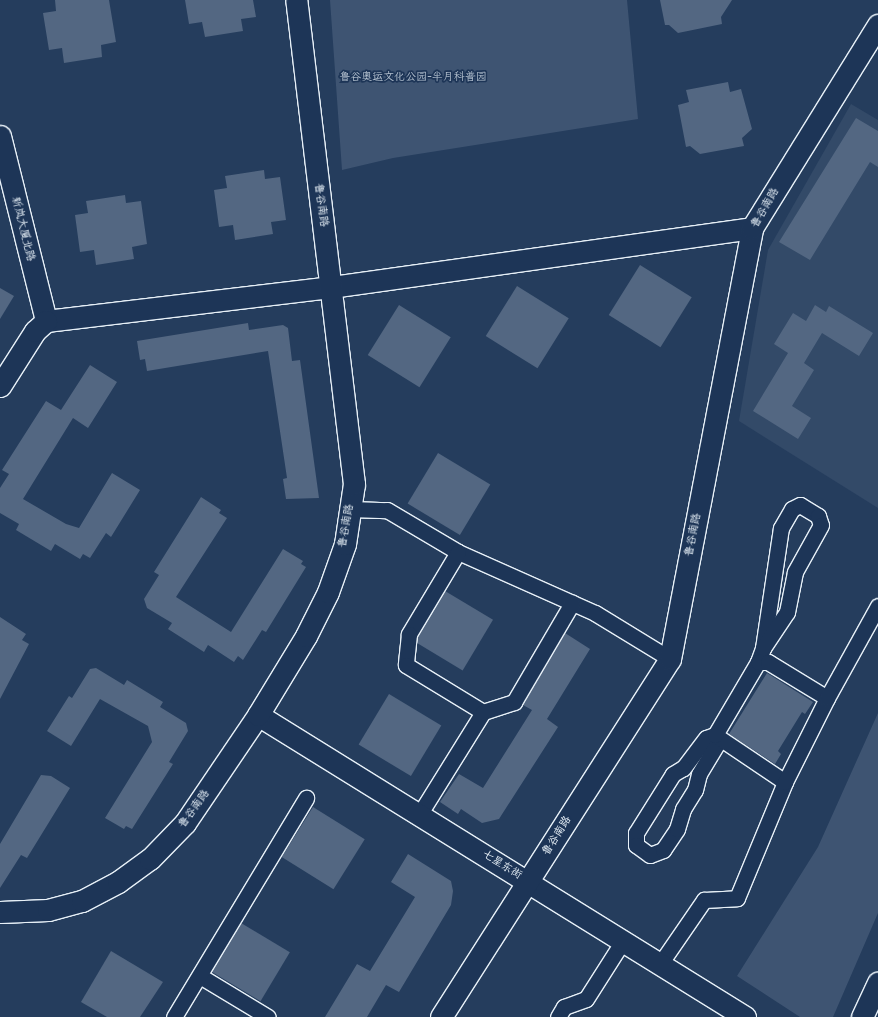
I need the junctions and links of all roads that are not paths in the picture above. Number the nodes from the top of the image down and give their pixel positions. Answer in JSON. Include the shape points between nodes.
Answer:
{"nodes":[{"id":1,"x":296,"y":0,"type":"edge"},
{"id":2,"x":878,"y":25,"type":"edge"},
{"id":3,"x":0,"y":136,"type":"edge"},
{"id":4,"x":752,"y":228,"type":"junction"},
{"id":5,"x":332,"y":287,"type":"junction"},
{"id":6,"x":46,"y":321,"type":"junction"},
{"id":7,"x":0,"y":386,"type":"edge"},
{"id":8,"x":350,"y":509,"type":"junction"},
{"id":9,"x":458,"y":552,"type":"junction"},
{"id":10,"x":572,"y":603,"type":"junction"},
{"id":11,"x":878,"y":606,"type":"edge"},
{"id":12,"x":761,"y":655,"type":"junction"},
{"id":13,"x":670,"y":659,"type":"junction"},
{"id":14,"x":827,"y":698,"type":"junction"},
{"id":15,"x":483,"y":712,"type":"junction"},
{"id":16,"x":258,"y":715,"type":"junction"},
{"id":17,"x":717,"y":738,"type":"junction"},
{"id":18,"x":785,"y":782,"type":"junction"},
{"id":19,"x":306,"y":798,"type":"dead end"},
{"id":20,"x":419,"y":815,"type":"junction"},
{"id":21,"x":528,"y":882,"type":"junction"},
{"id":22,"x":0,"y":912,"type":"edge"},
{"id":23,"x":623,"y":941,"type":"junction"},
{"id":24,"x":660,"y":964,"type":"junction"},
{"id":25,"x":200,"y":976,"type":"junction"},
{"id":26,"x":878,"y":982,"type":"edge"},
{"id":27,"x":174,"y":1017,"type":"edge"},
{"id":28,"x":268,"y":1017,"type":"edge"},
{"id":29,"x":441,"y":1017,"type":"edge"},
{"id":30,"x":558,"y":1017,"type":"edge"},
{"id":31,"x":745,"y":1017,"type":"edge"},
{"id":32,"x":862,"y":1017,"type":"edge"}],
"edges":[{"from":1,"to":5,"type":"street","name":"鲁谷南路","via":[[300,48]]},
{"from":2,"to":4,"type":"street","name":"鲁谷南路"},
{"from":3,"to":6,"type":"street","name":"新岚大厦北路"},
{"from":4,"to":5,"type":"street"},
{"from":4,"to":13,"type":"street","name":"鲁谷南路"},
{"from":5,"to":6,"type":"street"},
{"from":5,"to":8,"type":"street","name":"鲁谷南路","via":[[354,484]]},
{"from":6,"to":7,"type":"street","via":[[35,331]]},
{"from":8,"to":9,"type":"street","via":[[388,510]]},
{"from":8,"to":16,"type":"street","name":"鲁谷南路","via":[[345,544],[328,592]]},
{"from":9,"to":10,"type":"street"},
{"from":9,"to":15,"type":"street","via":[[409,634],[406,665]]},
{"from":10,"to":13,"type":"street","via":[[595,613]]},
{"from":10,"to":15,"type":"street","via":[[514,702]]},
{"from":11,"to":14,"type":"street"},
{"from":12,"to":12,"type":"street","via":[[781,528],[792,509],[800,505],[818,516],[821,525],[795,572],[787,612]]},
{"from":12,"to":14,"type":"street","via":[[768,662]]},
{"from":12,"to":17,"type":"street"},
{"from":13,"to":21,"type":"street","name":"鲁谷南路"},
{"from":14,"to":18,"type":"street"},
{"from":15,"to":20,"type":"street"},
{"from":16,"to":20,"type":"street","name":"七星东街"},
{"from":16,"to":22,"type":"street","name":"鲁谷南路","via":[[185,823],[150,859],[118,882],[82,901],[48,910]]},
{"from":17,"to":17,"type":"street","via":[[706,738],[682,768],[673,774],[636,833],[636,845],[650,855],[663,850],[677,829],[683,809],[695,790],[699,774]]},
{"from":17,"to":18,"type":"street"},
{"from":18,"to":24,"type":"street","via":[[737,898],[729,901],[711,899],[701,903]]},
{"from":19,"to":25,"type":"street"},
{"from":20,"to":21,"type":"street","name":"七星东街"},
{"from":21,"to":23,"type":"street","name":"七星东街"},
{"from":21,"to":29,"type":"street","name":"鲁谷南路"},
{"from":23,"to":24,"type":"street","name":"七星东街"},
{"from":23,"to":30,"type":"street","via":[[586,999],[564,1007]]},
{"from":24,"to":31,"type":"street","name":"七星东街"},
{"from":25,"to":27,"type":"street"},
{"from":25,"to":28,"type":"street"},
{"from":26,"to":32,"type":"street"}]}
